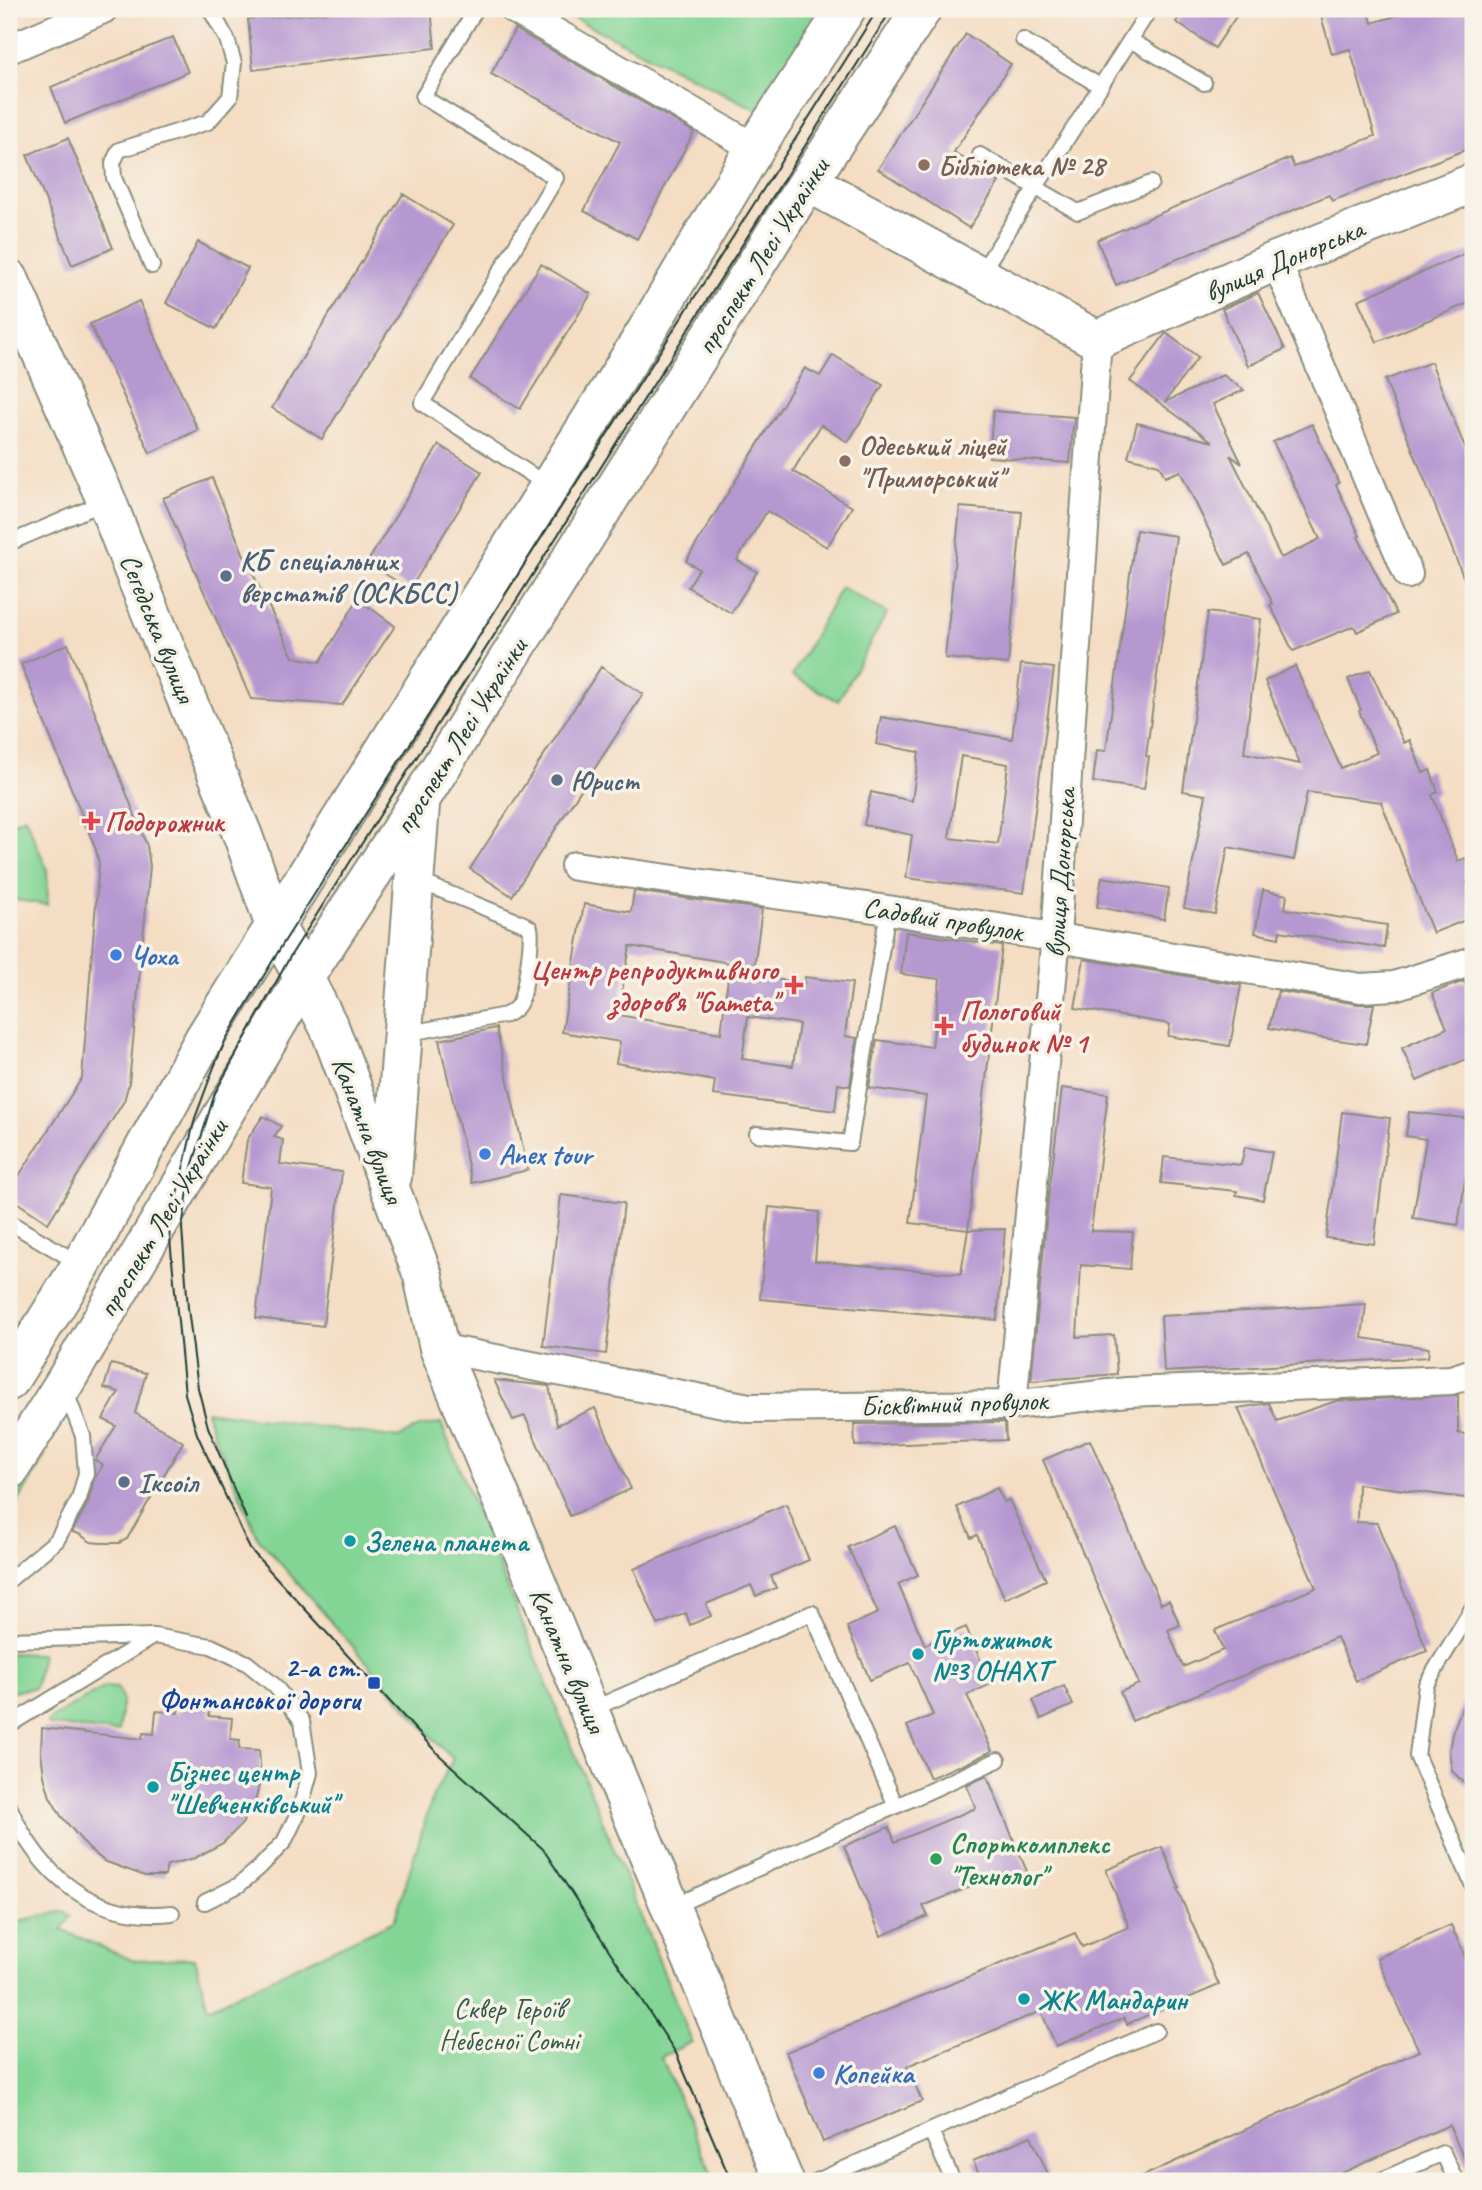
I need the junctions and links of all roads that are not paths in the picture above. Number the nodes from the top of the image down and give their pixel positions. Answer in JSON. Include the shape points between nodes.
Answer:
{"nodes":[{"id":1,"x":103,"y":9,"type":"edge"},
{"id":2,"x":210,"y":9,"type":"edge"},
{"id":3,"x":476,"y":9,"type":"edge"},
{"id":4,"x":514,"y":9,"type":"edge"},
{"id":5,"x":846,"y":9,"type":"edge"},
{"id":6,"x":922,"y":9,"type":"edge"},
{"id":7,"x":1150,"y":9,"type":"edge"},
{"id":8,"x":1023,"y":40,"type":"dead end"},
{"id":9,"x":1130,"y":40,"type":"junction"},
{"id":10,"x":9,"y":49,"type":"edge"},
{"id":11,"x":1204,"y":83,"type":"dead end"},
{"id":12,"x":1100,"y":86,"type":"junction"},
{"id":13,"x":755,"y":148,"type":"junction"},
{"id":14,"x":981,"y":155,"type":"dead end"},
{"id":15,"x":808,"y":181,"type":"junction"},
{"id":16,"x":1151,"y":183,"type":"dead end"},
{"id":17,"x":1473,"y":183,"type":"edge"},
{"id":18,"x":1035,"y":188,"type":"junction"},
{"id":19,"x":1276,"y":261,"type":"junction"},
{"id":20,"x":152,"y":266,"type":"dead end"},
{"id":21,"x":979,"y":276,"type":"junction"},
{"id":22,"x":9,"y":279,"type":"edge"},
{"id":23,"x":1097,"y":340,"type":"junction"},
{"id":24,"x":549,"y":486,"type":"junction"},
{"id":25,"x":107,"y":502,"type":"junction"},
{"id":26,"x":9,"y":543,"type":"edge"},
{"id":27,"x":1408,"y":574,"type":"dead end"},
{"id":28,"x":420,"y":800,"type":"junction"},
{"id":29,"x":575,"y":866,"type":"dead end"},
{"id":30,"x":414,"y":879,"type":"junction"},
{"id":31,"x":888,"y":910,"type":"junction"},
{"id":32,"x":275,"y":926,"type":"junction"},
{"id":33,"x":1056,"y":936,"type":"junction"},
{"id":34,"x":1473,"y":961,"type":"edge"},
{"id":35,"x":304,"y":978,"type":"junction"},
{"id":36,"x":402,"y":1034,"type":"junction"},
{"id":37,"x":757,"y":1134,"type":"dead end"},
{"id":38,"x":391,"y":1190,"type":"junction"},
{"id":39,"x":9,"y":1222,"type":"edge"},
{"id":40,"x":81,"y":1265,"type":"junction"},
{"id":41,"x":439,"y":1348,"type":"junction"},
{"id":42,"x":1473,"y":1373,"type":"edge"},
{"id":43,"x":9,"y":1381,"type":"edge"},
{"id":44,"x":63,"y":1385,"type":"junction"},
{"id":45,"x":1012,"y":1405,"type":"junction"},
{"id":46,"x":9,"y":1469,"type":"edge"},
{"id":47,"x":9,"y":1580,"type":"edge"},
{"id":48,"x":1473,"y":1607,"type":"edge"},
{"id":49,"x":154,"y":1636,"type":"junction"},
{"id":50,"x":9,"y":1640,"type":"edge"},
{"id":51,"x":589,"y":1710,"type":"junction"},
{"id":52,"x":9,"y":1725,"type":"edge"},
{"id":53,"x":998,"y":1760,"type":"dead end"},
{"id":54,"x":9,"y":1806,"type":"edge"},
{"id":55,"x":896,"y":1806,"type":"junction"},
{"id":56,"x":1473,"y":1886,"type":"edge"},
{"id":57,"x":205,"y":1902,"type":"dead end"},
{"id":58,"x":670,"y":1908,"type":"junction"},
{"id":59,"x":172,"y":1913,"type":"dead end"},
{"id":60,"x":1156,"y":2031,"type":"dead end"},
{"id":61,"x":931,"y":2131,"type":"junction"},
{"id":62,"x":784,"y":2181,"type":"edge"},
{"id":63,"x":817,"y":2181,"type":"edge"},
{"id":64,"x":953,"y":2181,"type":"edge"},
{"id":65,"x":1379,"y":2181,"type":"edge"},
{"id":66,"x":1456,"y":2181,"type":"edge"}],
"edges":[{"from":1,"to":10,"type":"street"},
{"from":2,"to":20,"type":"lane","via":[[234,63],[230,97],[208,122],[119,150],[113,163],[114,178]]},
{"from":3,"to":24,"type":"lane","via":[[423,97],[556,178],[422,403]]},
{"from":4,"to":13,"type":"street"},
{"from":5,"to":13,"type":"main road","name":"проспект Лесі Українки"},
{"from":6,"to":15,"type":"main road","name":"проспект Лесі Українки"},
{"from":7,"to":9,"type":"lane"},
{"from":8,"to":12,"type":"lane"},
{"from":9,"to":11,"type":"lane"},
{"from":9,"to":12,"type":"lane"},
{"from":12,"to":18,"type":"lane"},
{"from":13,"to":24,"type":"main road","name":"проспект Лесі Українки"},
{"from":14,"to":18,"type":"lane"},
{"from":15,"to":21,"type":"main road"},
{"from":15,"to":28,"type":"main road","name":"проспект Лесі Українки"},
{"from":16,"to":18,"type":"lane","via":[[1078,212]]},
{"from":17,"to":19,"type":"main road","name":"вулиця Донорська"},
{"from":18,"to":21,"type":"lane"},
{"from":19,"to":23,"type":"main road","name":"вулиця Донорська"},
{"from":19,"to":27,"type":"street"},
{"from":21,"to":23,"type":"main road"},
{"from":22,"to":25,"type":"main road","name":"Сегедська вулиця"},
{"from":23,"to":33,"type":"street","name":"вулиця Донорська"},
{"from":24,"to":32,"type":"main road","name":"проспект Лесі Українки"},
{"from":25,"to":26,"type":"lane"},
{"from":25,"to":32,"type":"main road","name":"Сегедська вулиця"},
{"from":28,"to":30,"type":"main road"},
{"from":28,"to":35,"type":"main road","name":"проспект Лесі Українки"},
{"from":29,"to":31,"type":"street","name":"Садовий провулок"},
{"from":30,"to":36,"type":"main road"},
{"from":30,"to":36,"type":"lane","via":[[524,924],[530,928],[531,943],[520,1001],[513,1012]]},
{"from":31,"to":33,"type":"street","name":"Садовий провулок"},
{"from":31,"to":37,"type":"lane","via":[[850,1143]]},
{"from":32,"to":35,"type":"main road","name":"Сегедська вулиця"},
{"from":32,"to":40,"type":"main road","name":"проспект Лесі Українки","via":[[204,1039]]},
{"from":33,"to":34,"type":"street","name":"Садовий провулок","via":[[1361,988],[1394,986]]},
{"from":33,"to":45,"type":"street","name":"вулиця Донорська"},
{"from":35,"to":38,"type":"main road","name":"Канатна вулиця","via":[[330,1029]]},
{"from":35,"to":44,"type":"main road","name":"проспект Лесі Українки"},
{"from":36,"to":38,"type":"main road"},
{"from":38,"to":41,"type":"main road","name":"Канатна вулиця","via":[[423,1276]]},
{"from":39,"to":40,"type":"lane"},
{"from":40,"to":43,"type":"main road","name":"проспект Лесі Українки"},
{"from":41,"to":45,"type":"street","name":"Бісквітний провулок","via":[[750,1408]]},
{"from":41,"to":51,"type":"main road","name":"Канатна вулиця"},
{"from":42,"to":45,"type":"street","name":"Бісквітний провулок","via":[[1451,1380],[1127,1392]]},
{"from":44,"to":46,"type":"main road","name":"проспект Лесі Українки"},
{"from":44,"to":47,"type":"lane","via":[[83,1436],[86,1473],[79,1499],[57,1540]]},
{"from":48,"to":56,"type":"lane","via":[[1426,1685],[1417,1756]]},
{"from":49,"to":50,"type":"lane"},
{"from":49,"to":52,"type":"lane"},
{"from":49,"to":57,"type":"lane","via":[[211,1646],[247,1663],[275,1686],[302,1721],[310,1773],[284,1842],[239,1885]]},
{"from":51,"to":55,"type":"lane","via":[[812,1613]]},
{"from":51,"to":58,"type":"main road","name":"Канатна вулиця"},
{"from":53,"to":55,"type":"lane"},
{"from":54,"to":59,"type":"lane","via":[[24,1836],[54,1876],[88,1900],[149,1916]]},
{"from":55,"to":58,"type":"lane"},
{"from":58,"to":62,"type":"main road","name":"Канатна вулиця"},
{"from":60,"to":61,"type":"lane"},
{"from":61,"to":63,"type":"lane"},
{"from":61,"to":64,"type":"lane"},
{"from":65,"to":66,"type":"lane","via":[[1443,2153]]}]}
